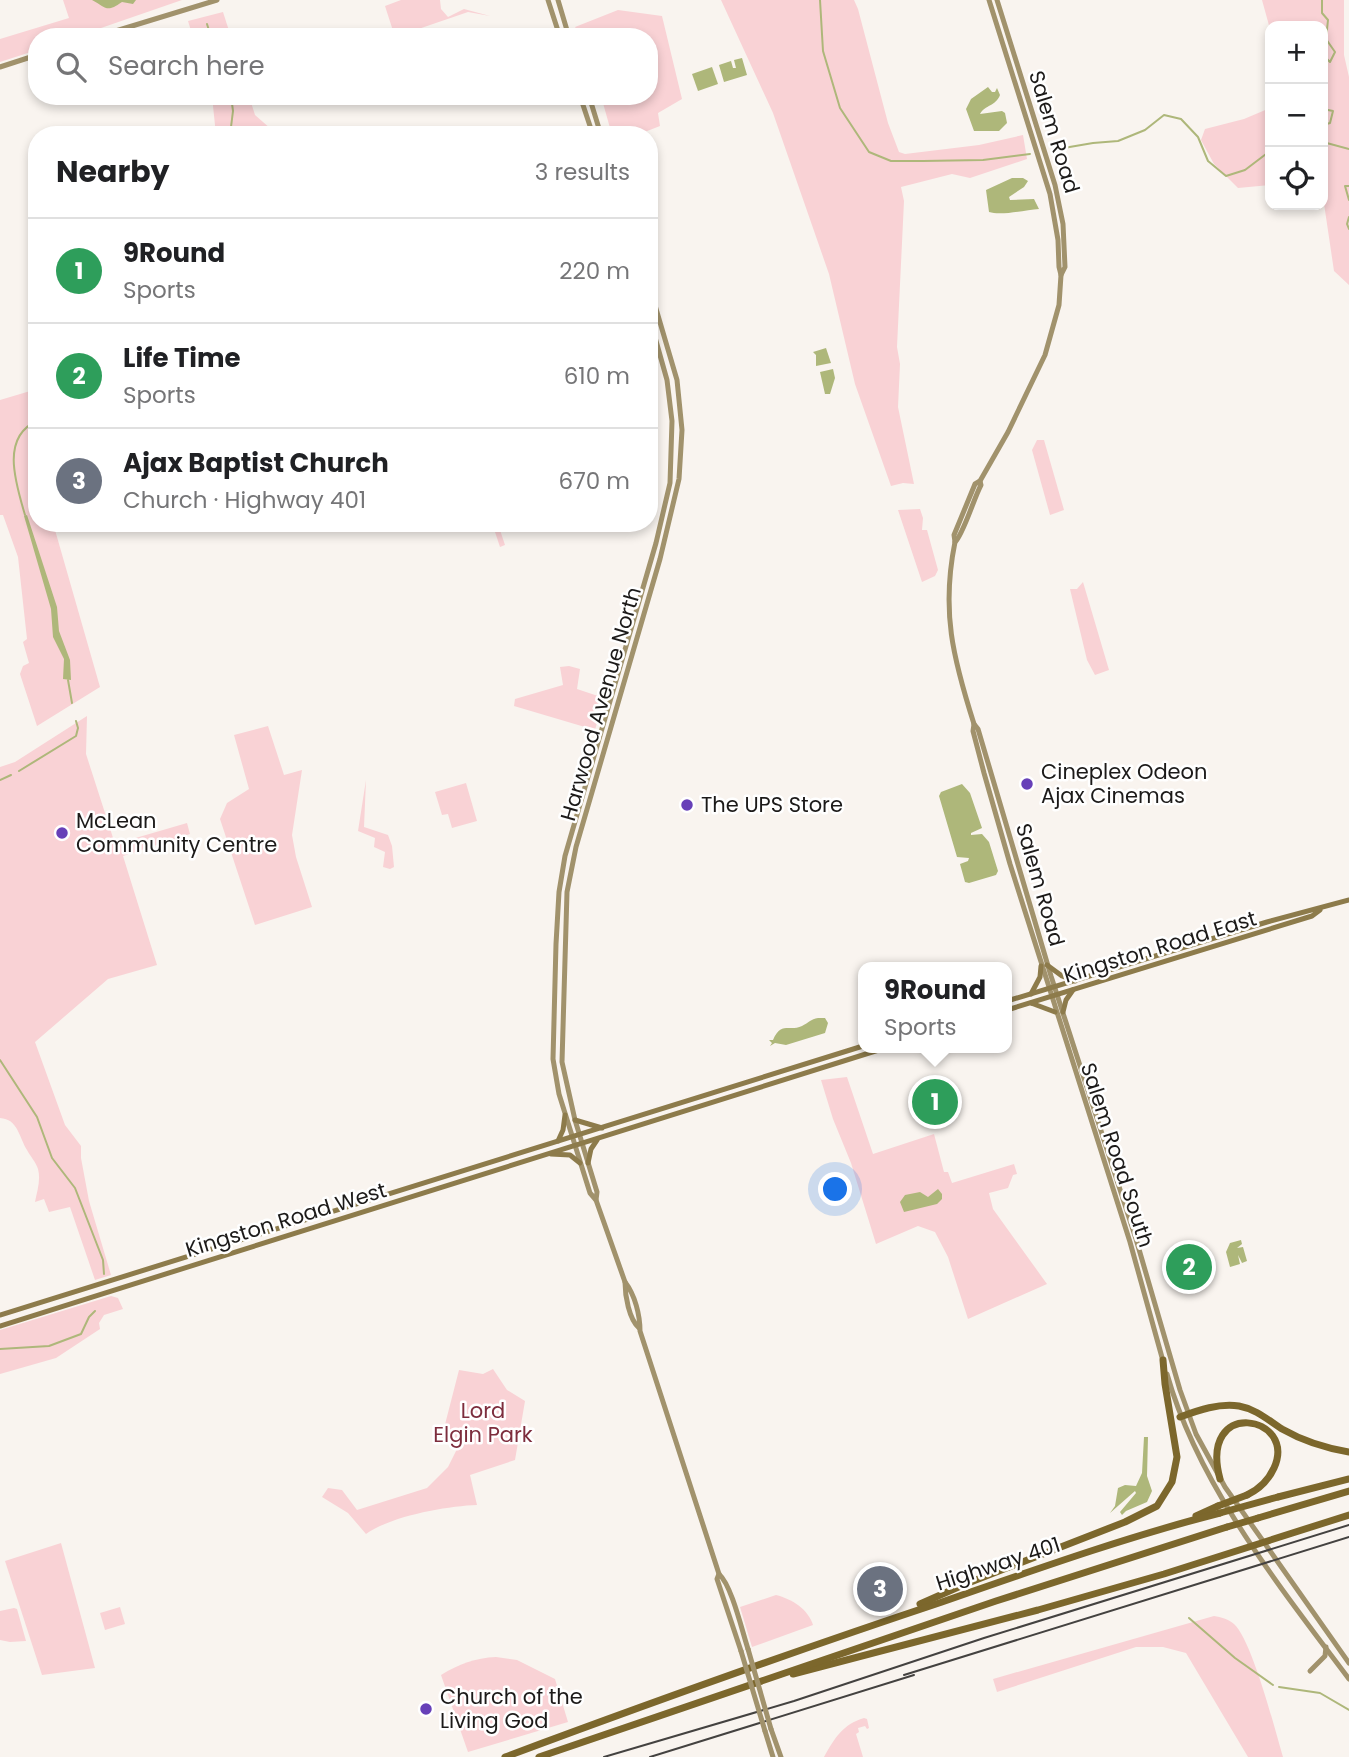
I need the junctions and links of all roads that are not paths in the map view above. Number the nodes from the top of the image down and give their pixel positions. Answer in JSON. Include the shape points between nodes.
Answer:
{"nodes":[{"id":1,"x":217,"y":0,"type":"edge"},
{"id":2,"x":548,"y":0,"type":"edge"},
{"id":3,"x":558,"y":0,"type":"edge"},
{"id":4,"x":989,"y":0,"type":"edge"},
{"id":5,"x":997,"y":0,"type":"edge"},
{"id":6,"x":125,"y":28,"type":"edge"},
{"id":7,"x":557,"y":28,"type":"edge"},
{"id":8,"x":566,"y":28,"type":"edge"},
{"id":9,"x":28,"y":58,"type":"edge"},
{"id":10,"x":0,"y":67,"type":"edge"},
{"id":11,"x":583,"y":105,"type":"edge"},
{"id":12,"x":592,"y":105,"type":"edge"},
{"id":13,"x":590,"y":126,"type":"edge"},
{"id":14,"x":598,"y":126,"type":"edge"},
{"id":15,"x":1061,"y":275,"type":"junction"},
{"id":16,"x":658,"y":316,"type":"edge"},
{"id":17,"x":658,"y":348,"type":"edge"},
{"id":18,"x":1349,"y":900,"type":"edge"},
{"id":19,"x":1320,"y":910,"type":"junction"},
{"id":20,"x":1044,"y":965,"type":"junction"},
{"id":21,"x":1051,"y":976,"type":"joint"},
{"id":22,"x":1075,"y":981,"type":"junction"},
{"id":23,"x":1051,"y":988,"type":"junction"},
{"id":24,"x":1074,"y":990,"type":"junction"},
{"id":25,"x":1031,"y":994,"type":"junction"},
{"id":26,"x":1054,"y":996,"type":"junction"},
{"id":27,"x":1012,"y":1000,"type":"edge"},
{"id":28,"x":1031,"y":1003,"type":"junction"},
{"id":29,"x":1012,"y":1009,"type":"edge"},
{"id":30,"x":1055,"y":1012,"type":"junction"},
{"id":31,"x":1063,"y":1012,"type":"junction"},
{"id":32,"x":858,"y":1048,"type":"edge"},
{"id":33,"x":869,"y":1053,"type":"edge"},
{"id":34,"x":565,"y":1115,"type":"junction"},
{"id":35,"x":575,"y":1120,"type":"junction"},
{"id":36,"x":602,"y":1128,"type":"junction"},
{"id":37,"x":576,"y":1136,"type":"junction"},
{"id":38,"x":599,"y":1138,"type":"junction"},
{"id":39,"x":557,"y":1142,"type":"junction"},
{"id":40,"x":582,"y":1143,"type":"junction"},
{"id":41,"x":575,"y":1145,"type":"junction"},
{"id":42,"x":548,"y":1154,"type":"junction"},
{"id":43,"x":580,"y":1163,"type":"junction"},
{"id":44,"x":588,"y":1163,"type":"junction"},
{"id":45,"x":596,"y":1200,"type":"junction"},
{"id":46,"x":0,"y":1315,"type":"edge"},
{"id":47,"x":0,"y":1326,"type":"edge"},
{"id":48,"x":1163,"y":1360,"type":"junction"},
{"id":49,"x":1184,"y":1415,"type":"junction"},
{"id":50,"x":1349,"y":1452,"type":"edge"},
{"id":51,"x":1220,"y":1479,"type":"junction"},
{"id":52,"x":1349,"y":1479,"type":"edge"},
{"id":53,"x":1349,"y":1491,"type":"edge"},
{"id":54,"x":1219,"y":1510,"type":"junction"},
{"id":55,"x":1349,"y":1515,"type":"edge"},
{"id":56,"x":1262,"y":1542,"type":"junction"},
{"id":57,"x":1253,"y":1545,"type":"junction"},
{"id":58,"x":879,"y":1623,"type":"junction"},
{"id":59,"x":1326,"y":1647,"type":"junction"},
{"id":60,"x":1349,"y":1663,"type":"edge"},
{"id":61,"x":1310,"y":1671,"type":"dead end"},
{"id":62,"x":782,"y":1675,"type":"junction"},
{"id":63,"x":1349,"y":1679,"type":"edge"},
{"id":64,"x":768,"y":1730,"type":"junction"},
{"id":65,"x":505,"y":1757,"type":"edge"},
{"id":66,"x":539,"y":1757,"type":"edge"},
{"id":67,"x":773,"y":1757,"type":"edge"},
{"id":68,"x":781,"y":1757,"type":"edge"}],
"edges":[{"from":1,"to":6,"type":"main road"},
{"from":2,"to":7,"type":"main road"},
{"from":3,"to":8,"type":"main road"},
{"from":4,"to":15,"type":"main road","name":"Salem Road","via":[[1050,194]]},
{"from":5,"to":15,"type":"main road","name":"Salem Road","via":[[1055,185],[1065,239]]},
{"from":9,"to":10,"type":"main road"},
{"from":11,"to":13,"type":"main road"},
{"from":12,"to":14,"type":"main road"},
{"from":15,"to":20,"type":"main road","name":"Salem Road","via":[[1059,304],[1045,355],[958,521],[949,580],[955,662]]},
{"from":16,"to":35,"type":"main road","name":"Harwood Avenue North","via":[[677,380],[682,430],[679,479],[576,847],[568,892],[562,1062]]},
{"from":17,"to":34,"type":"main road","name":"Harwood Avenue North","via":[[671,407],[670,483],[565,856],[556,934],[553,1059]]},
{"from":18,"to":19,"type":"main road","name":"Kingston Road East"},
{"from":19,"to":22,"type":"main road","name":"Kingston Road East"},
{"from":19,"to":24,"type":"main road","name":"Kingston Road East"},
{"from":20,"to":21,"type":"main road","name":"Salem Road"},
{"from":20,"to":22,"type":"main road"},
{"from":20,"to":23,"type":"main road","name":"Salem Road South"},
{"from":20,"to":25,"type":"main road"},
{"from":21,"to":23,"type":"main road","name":"Salem Road South"},
{"from":22,"to":23,"type":"main road","name":"Kingston Road East"},
{"from":23,"to":25,"type":"main road","name":"Kingston Road East"},
{"from":23,"to":26,"type":"main road","name":"Salem Road South"},
{"from":24,"to":26,"type":"main road","name":"Kingston Road East"},
{"from":24,"to":31,"type":"main road"},
{"from":25,"to":27,"type":"main road","name":"Kingston Road East"},
{"from":26,"to":28,"type":"main road","name":"Kingston Road East"},
{"from":26,"to":30,"type":"main road","name":"Salem Road South"},
{"from":26,"to":31,"type":"main road","name":"Salem Road South"},
{"from":28,"to":29,"type":"main road","name":"Kingston Road East"},
{"from":28,"to":30,"type":"main road"},
{"from":30,"to":48,"type":"main road","name":"Salem Road South"},
{"from":31,"to":49,"type":"main road","name":"Salem Road South","via":[[1136,1239]]},
{"from":32,"to":36,"type":"main road"},
{"from":33,"to":38,"type":"main road"},
{"from":34,"to":37,"type":"main road","name":"Harwood Avenue North"},
{"from":34,"to":39,"type":"main road"},
{"from":35,"to":36,"type":"main road"},
{"from":35,"to":37,"type":"main road","name":"Harwood Avenue North"},
{"from":36,"to":37,"type":"main road"},
{"from":37,"to":39,"type":"main road","name":"Kingston Road West"},
{"from":37,"to":40,"type":"main road"},
{"from":37,"to":41,"type":"main road"},
{"from":38,"to":40,"type":"main road"},
{"from":38,"to":44,"type":"main road"},
{"from":39,"to":46,"type":"main road","name":"Kingston Road West"},
{"from":40,"to":41,"type":"main road","name":"Kingston Road West"},
{"from":40,"to":44,"type":"main road"},
{"from":41,"to":42,"type":"main road","name":"Kingston Road West"},
{"from":41,"to":43,"type":"main road"},
{"from":42,"to":43,"type":"main road","via":[[570,1155]]},
{"from":42,"to":47,"type":"main road","name":"Kingston Road West"},
{"from":43,"to":45,"type":"main road"},
{"from":44,"to":45,"type":"main road"},
{"from":45,"to":64,"type":"main road","bridge":true,"via":[[631,1290],[639,1328],[719,1574],[730,1595]]},
{"from":48,"to":49,"type":"main road","name":"Salem Road South"},
{"from":48,"to":58,"type":"highway","via":[[1177,1457],[1172,1482],[1157,1506]]},
{"from":49,"to":50,"type":"highway","via":[[1223,1405],[1254,1409],[1297,1436]]},
{"from":49,"to":51,"type":"main road","name":"Salem Road South"},
{"from":49,"to":57,"type":"main road","name":"Salem Road South","via":[[1219,1492]]},
{"from":51,"to":54,"type":"highway","bridge":true,"via":[[1215,1462],[1223,1433],[1244,1422],[1262,1426],[1275,1440],[1277,1459],[1266,1481]]},
{"from":51,"to":56,"type":"main road","name":"Salem Road South"},
{"from":52,"to":54,"type":"highway","bridge":true},
{"from":53,"to":62,"type":"highway","name":"Highway 401","bridge":true,"via":[[996,1601]]},
{"from":54,"to":58,"type":"highway","name":"Highway 401"},
{"from":55,"to":56,"type":"highway"},
{"from":56,"to":57,"type":"highway"},
{"from":56,"to":60,"type":"main road","name":"Salem Road South"},
{"from":57,"to":59,"type":"main road","name":"Salem Road South"},
{"from":57,"to":62,"type":"highway","via":[[1038,1610]]},
{"from":58,"to":65,"type":"highway","name":"Highway 401"},
{"from":59,"to":61,"type":"main road","via":[[1325,1656]]},
{"from":59,"to":63,"type":"main road","name":"Salem Road South"},
{"from":62,"to":66,"type":"highway","name":"Highway 401"},
{"from":64,"to":67,"type":"main road"},
{"from":64,"to":68,"type":"main road"}]}
